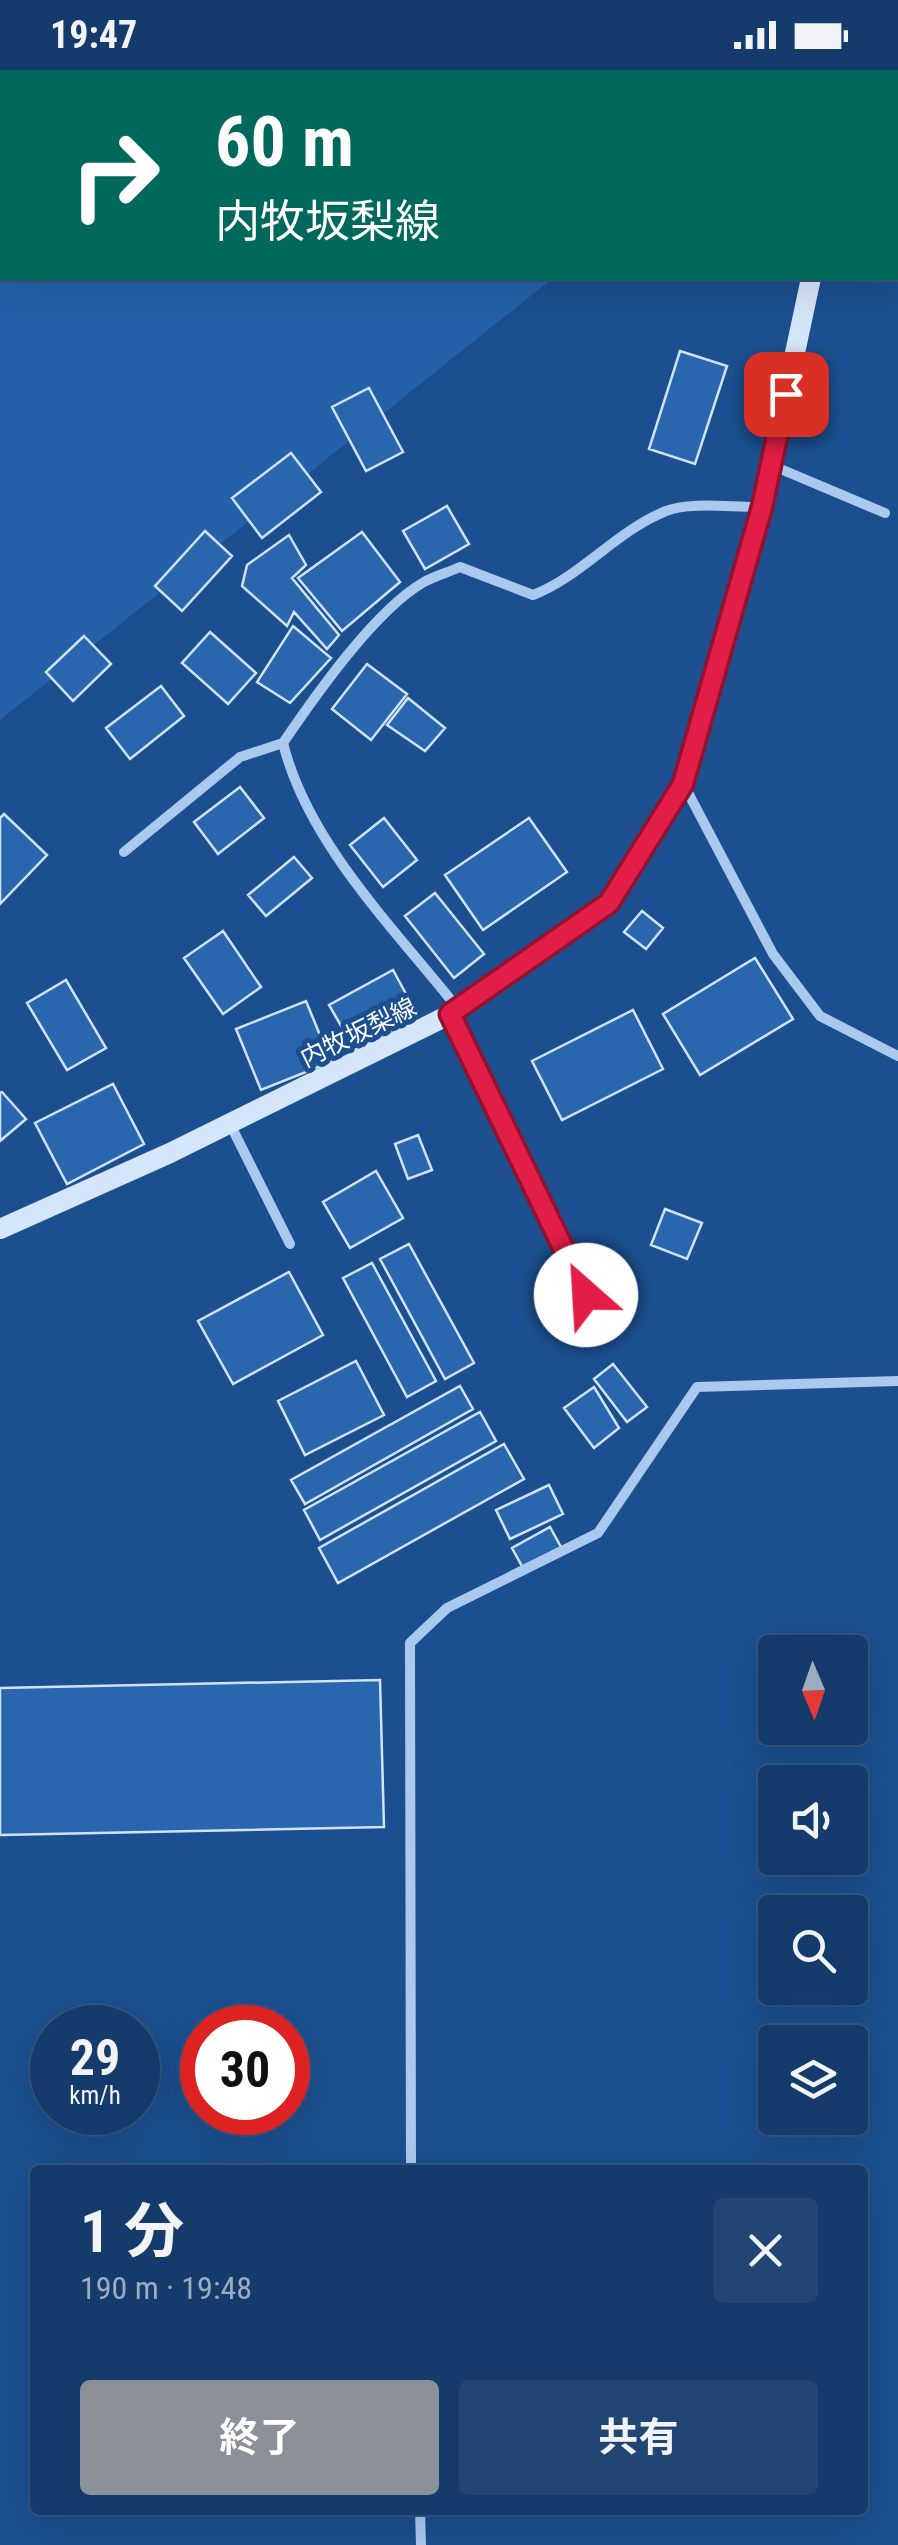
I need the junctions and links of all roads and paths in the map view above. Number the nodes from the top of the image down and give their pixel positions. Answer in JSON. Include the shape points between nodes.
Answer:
{"nodes":[{"id":1,"x":810,"y":280,"type":"edge"},
{"id":2,"x":771,"y":465,"type":"junction"},
{"id":3,"x":762,"y":507,"type":"junction"},
{"id":4,"x":886,"y":513,"type":"dead end"},
{"id":5,"x":283,"y":743,"type":"junction"},
{"id":6,"x":683,"y":784,"type":"junction"},
{"id":7,"x":124,"y":852,"type":"dead end"},
{"id":8,"x":454,"y":1012,"type":"junction"},
{"id":9,"x":898,"y":1056,"type":"edge"},
{"id":10,"x":230,"y":1124,"type":"junction"},
{"id":11,"x":0,"y":1229,"type":"edge"},
{"id":12,"x":290,"y":1244,"type":"dead end"},
{"id":13,"x":586,"y":1295,"type":"dead end"},
{"id":14,"x":898,"y":1381,"type":"edge"},
{"id":15,"x":411,"y":2165,"type":"edge"},
{"id":16,"x":420,"y":2515,"type":"edge"},
{"id":17,"x":421,"y":2545,"type":"edge"}],
"edges":[{"from":1,"to":2,"type":"main road","name":"内牧坂梨線"},
{"from":2,"to":3,"type":"main road","name":"内牧坂梨線"},
{"from":2,"to":4,"type":"street"},
{"from":3,"to":5,"type":"street","via":[[670,509],[534,596],[460,567],[422,583],[378,622]]},
{"from":3,"to":6,"type":"main road","name":"内牧坂梨線"},
{"from":5,"to":7,"type":"street","via":[[240,756]]},
{"from":5,"to":8,"type":"street","via":[[322,828]]},
{"from":6,"to":8,"type":"main road","name":"内牧坂梨線","via":[[609,903]]},
{"from":6,"to":9,"type":"street","via":[[773,954],[820,1016]]},
{"from":8,"to":10,"type":"main road","name":"内牧坂梨線"},
{"from":8,"to":13,"type":"street"},
{"from":10,"to":11,"type":"main road","name":"内牧坂梨線"},
{"from":10,"to":12,"type":"street"},
{"from":14,"to":15,"type":"street","via":[[697,1386],[598,1533],[447,1608],[410,1642]]},
{"from":16,"to":17,"type":"street"}]}
